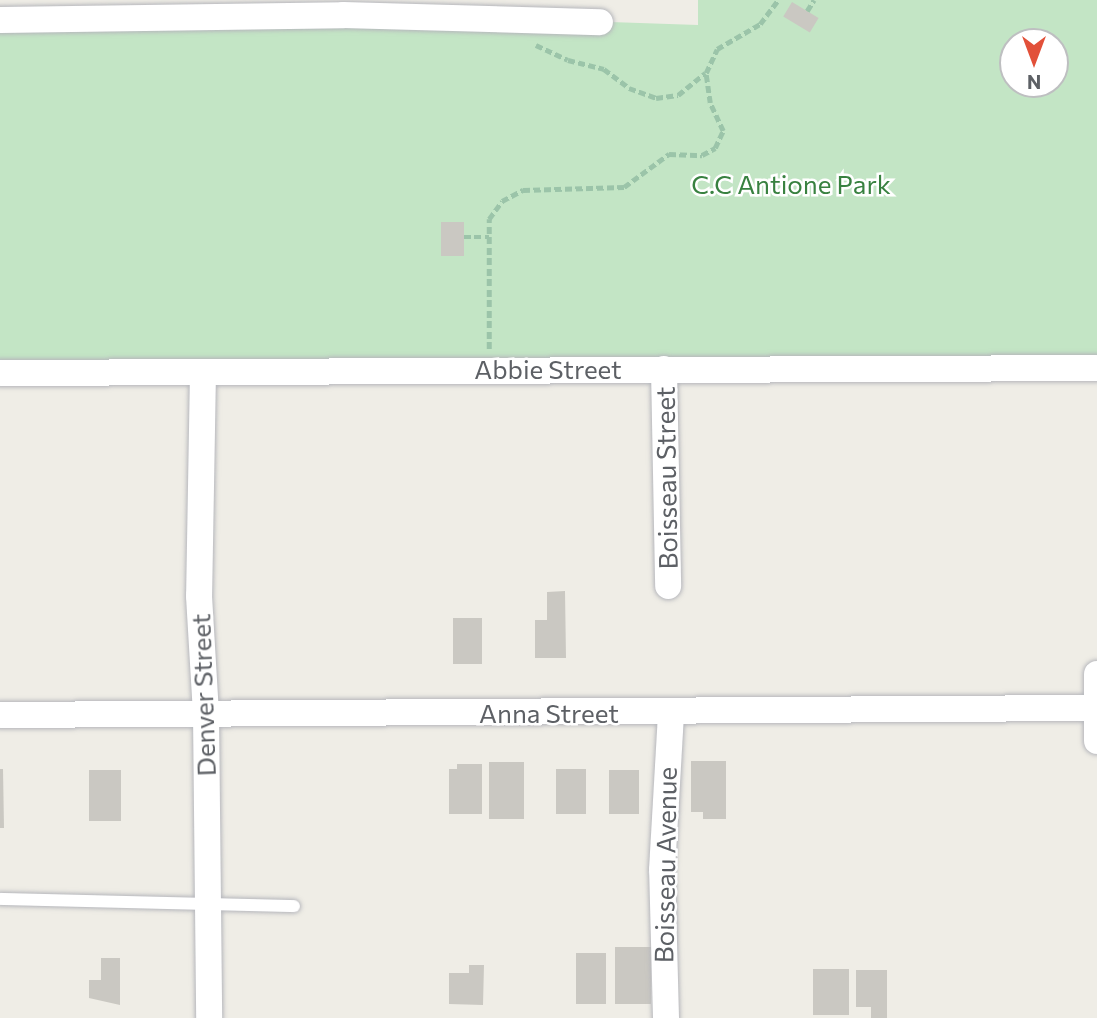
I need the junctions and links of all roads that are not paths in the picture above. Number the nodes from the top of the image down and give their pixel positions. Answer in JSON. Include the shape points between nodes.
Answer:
{"nodes":[{"id":1,"x":405,"y":8,"type":"edge"},
{"id":2,"x":0,"y":20,"type":"edge"},
{"id":3,"x":600,"y":22,"type":"dead end"},
{"id":4,"x":1097,"y":368,"type":"edge"},
{"id":5,"x":664,"y":369,"type":"junction"},
{"id":6,"x":203,"y":372,"type":"junction"},
{"id":7,"x":0,"y":373,"type":"edge"},
{"id":8,"x":668,"y":586,"type":"dead end"},
{"id":9,"x":1097,"y":674,"type":"edge"},
{"id":10,"x":1096,"y":708,"type":"edge"},
{"id":11,"x":671,"y":712,"type":"junction"},
{"id":12,"x":206,"y":714,"type":"junction"},
{"id":13,"x":0,"y":715,"type":"edge"},
{"id":14,"x":1097,"y":741,"type":"edge"},
{"id":15,"x":0,"y":899,"type":"edge"},
{"id":16,"x":208,"y":906,"type":"junction"},
{"id":17,"x":294,"y":906,"type":"dead end"},
{"id":18,"x":209,"y":1018,"type":"edge"},
{"id":19,"x":666,"y":1018,"type":"edge"}],
"edges":[{"from":1,"to":2,"type":"street"},
{"from":1,"to":3,"type":"street"},
{"from":4,"to":5,"type":"street","name":"Abbie Street"},
{"from":5,"to":6,"type":"street","name":"Abbie Street"},
{"from":5,"to":8,"type":"street","name":"Boisseau Street"},
{"from":6,"to":7,"type":"street","name":"Abbie Street"},
{"from":6,"to":12,"type":"street","name":"Denver Street","via":[[199,596]]},
{"from":9,"to":10,"type":"street"},
{"from":10,"to":11,"type":"street","name":"Anna Street"},
{"from":10,"to":14,"type":"street"},
{"from":11,"to":12,"type":"street","name":"Anna Street"},
{"from":11,"to":19,"type":"street","name":"Boisseau Avenue","via":[[662,870]]},
{"from":12,"to":13,"type":"street","name":"Anna Street"},
{"from":12,"to":16,"type":"street","name":"Denver Street"},
{"from":15,"to":16,"type":"lane"},
{"from":16,"to":17,"type":"lane"},
{"from":16,"to":18,"type":"street","name":"Denver Street"}]}
